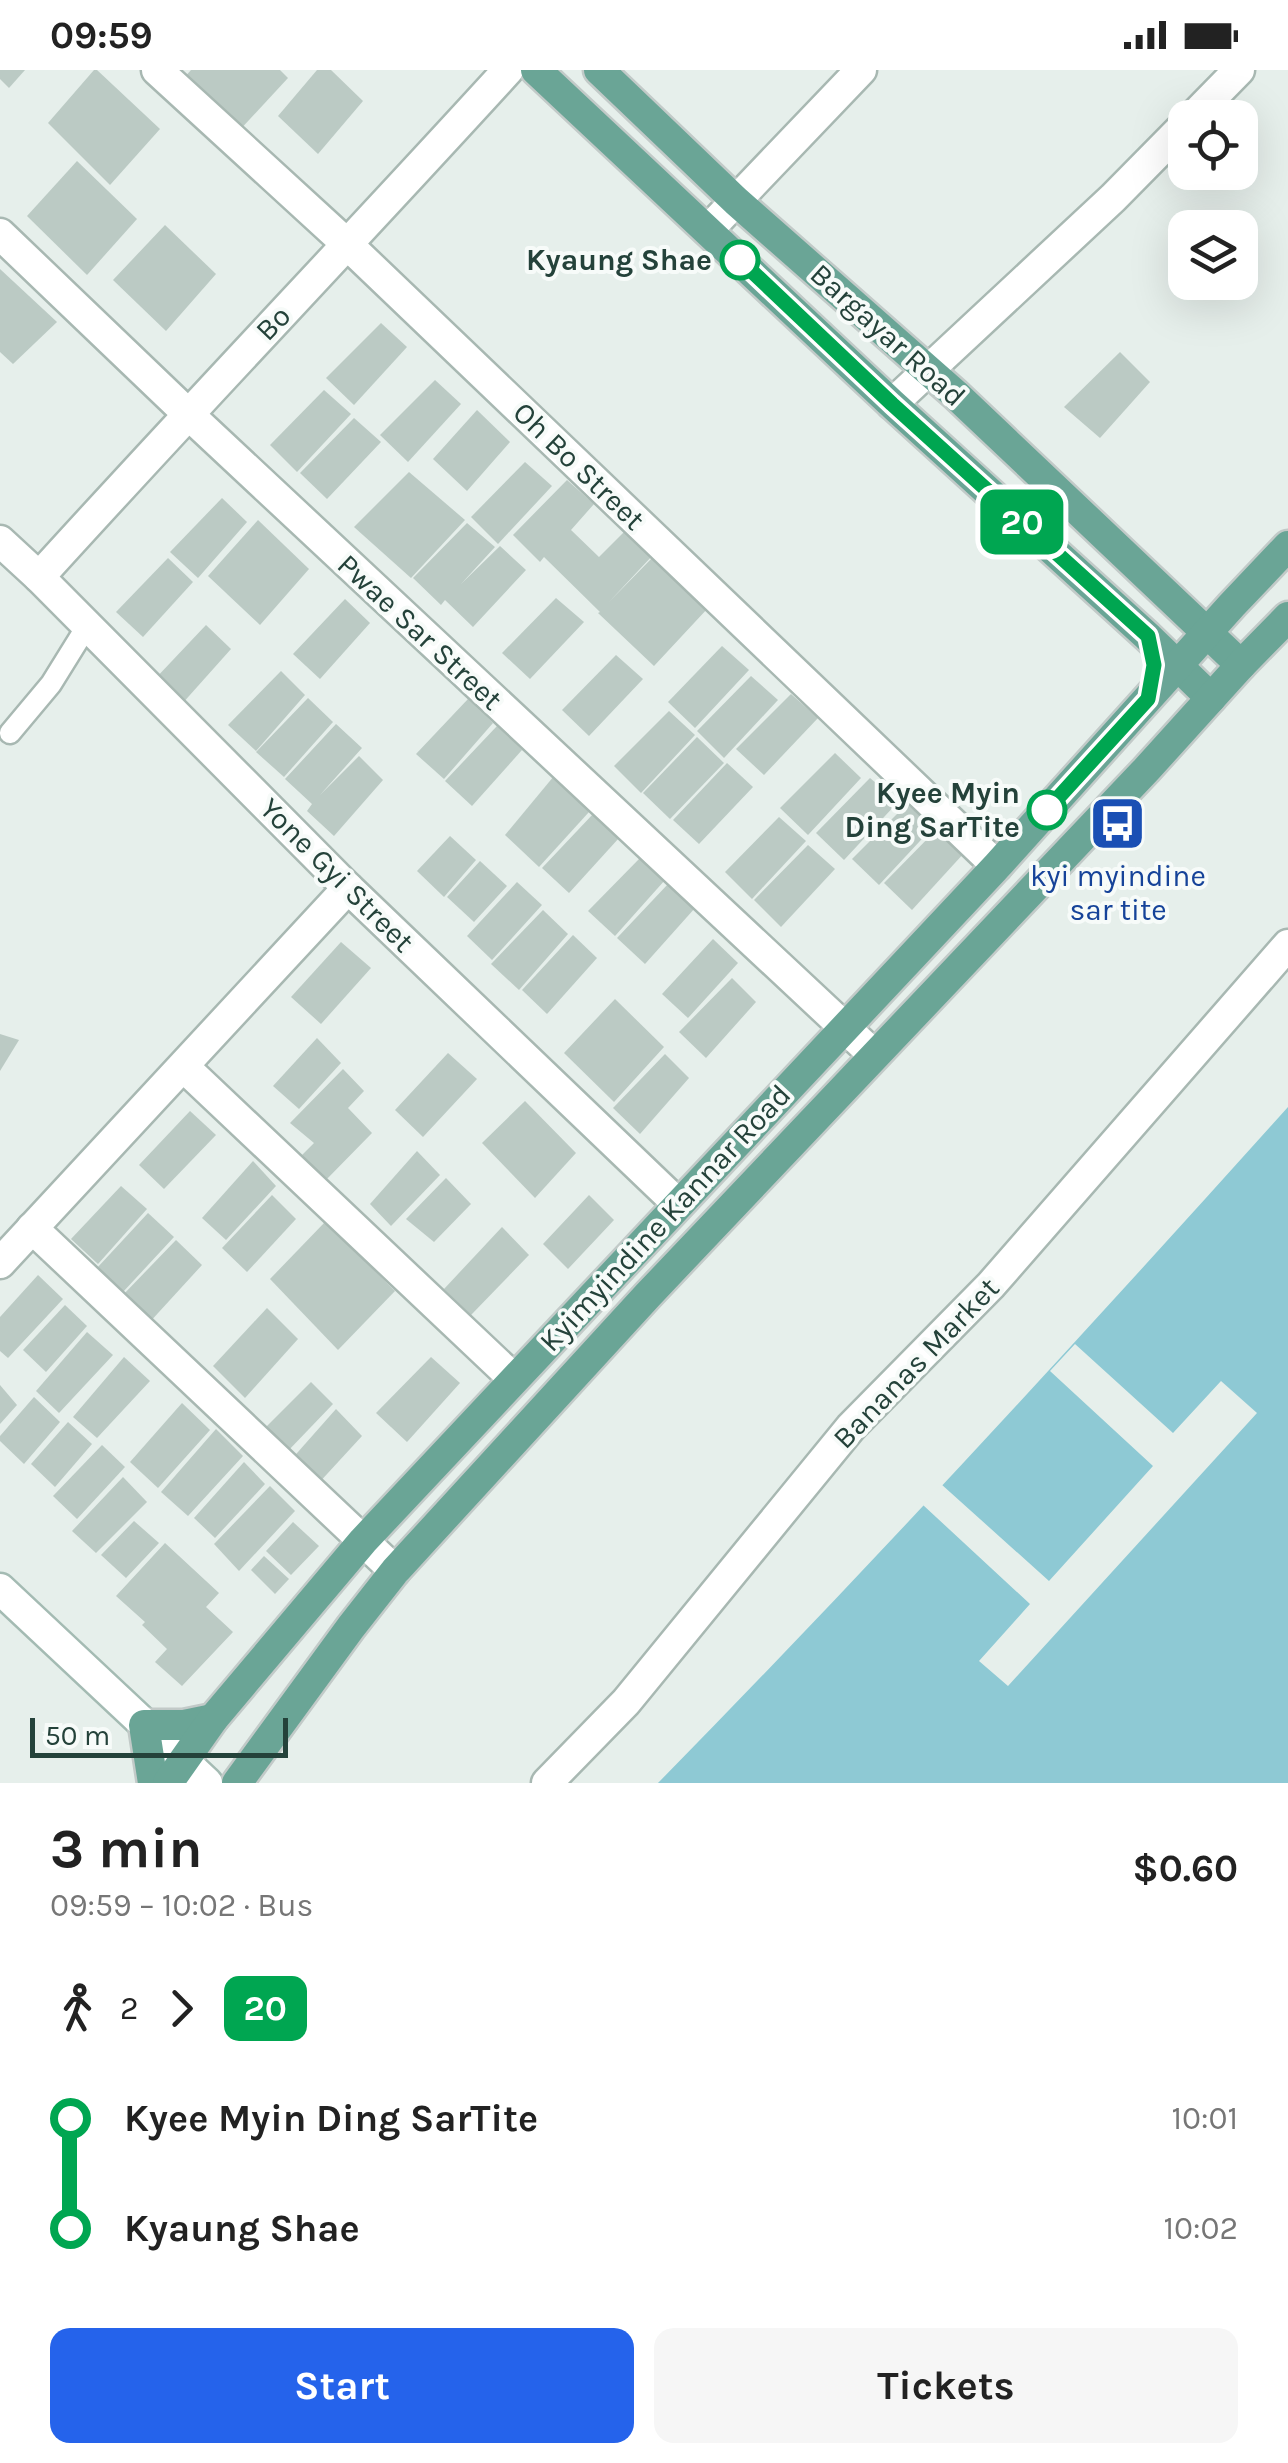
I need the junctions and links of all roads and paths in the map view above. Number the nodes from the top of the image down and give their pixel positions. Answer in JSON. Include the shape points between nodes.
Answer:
{"nodes":[{"id":1,"x":157,"y":70,"type":"edge"},
{"id":2,"x":508,"y":70,"type":"edge"},
{"id":3,"x":536,"y":70,"type":"edge"},
{"id":4,"x":599,"y":70,"type":"edge"},
{"id":5,"x":861,"y":70,"type":"edge"},
{"id":6,"x":1239,"y":70,"type":"edge"},
{"id":7,"x":1210,"y":100,"type":"edge"},
{"id":8,"x":1168,"y":142,"type":"edge"},
{"id":9,"x":736,"y":200,"type":"junction"},
{"id":10,"x":708,"y":230,"type":"junction"},
{"id":11,"x":0,"y":234,"type":"edge"},
{"id":12,"x":348,"y":245,"type":"junction"},
{"id":13,"x":930,"y":371,"type":"junction"},
{"id":14,"x":892,"y":404,"type":"junction"},
{"id":15,"x":187,"y":414,"type":"junction"},
{"id":16,"x":0,"y":542,"type":"edge"},
{"id":17,"x":1288,"y":546,"type":"edge"},
{"id":18,"x":39,"y":577,"type":"junction"},
{"id":19,"x":1253,"y":584,"type":"junction"},
{"id":20,"x":1176,"y":601,"type":"junction"},
{"id":21,"x":1288,"y":617,"type":"edge"},
{"id":22,"x":87,"y":626,"type":"junction"},
{"id":23,"x":1208,"y":632,"type":"junction"},
{"id":24,"x":1148,"y":636,"type":"junction"},
{"id":25,"x":1178,"y":665,"type":"junction"},
{"id":26,"x":1241,"y":665,"type":"junction"},
{"id":27,"x":1212,"y":698,"type":"junction"},
{"id":28,"x":1148,"y":699,"type":"junction"},
{"id":29,"x":10,"y":733,"type":"dead end"},
{"id":30,"x":997,"y":866,"type":"junction"},
{"id":31,"x":348,"y":888,"type":"junction"},
{"id":32,"x":1288,"y":945,"type":"edge"},
{"id":33,"x":843,"y":1028,"type":"junction"},
{"id":34,"x":874,"y":1054,"type":"junction"},
{"id":35,"x":184,"y":1067,"type":"junction"},
{"id":36,"x":678,"y":1204,"type":"junction"},
{"id":37,"x":32,"y":1228,"type":"junction"},
{"id":38,"x":0,"y":1263,"type":"edge"},
{"id":39,"x":514,"y":1379,"type":"junction"},
{"id":40,"x":363,"y":1541,"type":"junction"},
{"id":41,"x":395,"y":1570,"type":"junction"},
{"id":42,"x":0,"y":1589,"type":"edge"},
{"id":43,"x":213,"y":1719,"type":"junction"},
{"id":44,"x":144,"y":1725,"type":"junction"},
{"id":45,"x":175,"y":1773,"type":"edge"},
{"id":46,"x":153,"y":1783,"type":"edge"},
{"id":47,"x":207,"y":1783,"type":"edge"},
{"id":48,"x":237,"y":1783,"type":"edge"},
{"id":49,"x":548,"y":1783,"type":"edge"}],
"edges":[{"from":1,"to":12,"type":"street","name":"Oh Bo Street"},
{"from":2,"to":12,"type":"street","name":"Bo"},
{"from":3,"to":10,"type":"main road","name":"Bargayar Road"},
{"from":4,"to":9,"type":"main road","name":"Bargayar Road"},
{"from":5,"to":9,"type":"street"},
{"from":6,"to":7,"type":"street"},
{"from":8,"to":13,"type":"street"},
{"from":9,"to":10,"type":"street"},
{"from":9,"to":13,"type":"main road","name":"Bargayar Road"},
{"from":10,"to":14,"type":"main road","name":"Bargayar Road"},
{"from":11,"to":15,"type":"street","name":"Pwae Sar Street"},
{"from":12,"to":15,"type":"street","name":"Bo"},
{"from":12,"to":30,"type":"street","name":"Oh Bo Street"},
{"from":13,"to":14,"type":"street"},
{"from":13,"to":20,"type":"main road","name":"Bargayar Road"},
{"from":14,"to":24,"type":"main road","name":"Bargayar Road"},
{"from":15,"to":18,"type":"street","name":"Bo"},
{"from":15,"to":33,"type":"street","name":"Pwae Sar Street"},
{"from":16,"to":18,"type":"street","name":"Yone Gyi Street"},
{"from":17,"to":19,"type":"main road","name":"Kyimyindine Kannar Road"},
{"from":18,"to":22,"type":"street","name":"Yone Gyi Street"},
{"from":19,"to":20,"type":"main road","via":[[1204,604]]},
{"from":19,"to":23,"type":"main road","name":"Kyimyindine Kannar Road"},
{"from":20,"to":23,"type":"main road"},
{"from":21,"to":26,"type":"main road","name":"Kyimyindine Kannar Road"},
{"from":22,"to":29,"type":"lane"},
{"from":22,"to":31,"type":"street","name":"Yone Gyi Street"},
{"from":23,"to":25,"type":"main road","name":"Kyimyindine Kannar Road"},
{"from":23,"to":26,"type":"main road"},
{"from":24,"to":25,"type":"main road"},
{"from":24,"to":28,"type":"main road","via":[[1154,665]]},
{"from":25,"to":27,"type":"main road"},
{"from":25,"to":28,"type":"main road","name":"Kyimyindine Kannar Road"},
{"from":26,"to":27,"type":"main road","name":"Kyimyindine Kannar Road"},
{"from":27,"to":34,"type":"main road","name":"Kyimyindine Kannar Road"},
{"from":28,"to":30,"type":"main road","name":"Kyimyindine Kannar Road"},
{"from":30,"to":33,"type":"main road","name":"Kyimyindine Kannar Road"},
{"from":31,"to":35,"type":"street"},
{"from":31,"to":36,"type":"street","name":"Yone Gyi Street"},
{"from":32,"to":49,"type":"street","name":"Bananas Market","via":[[991,1285],[852,1426],[626,1702]]},
{"from":33,"to":34,"type":"street","name":"Pwae Sar Street"},
{"from":33,"to":36,"type":"main road","name":"Kyimyindine Kannar Road"},
{"from":34,"to":41,"type":"main road","name":"Kyimyindine Kannar Road"},
{"from":35,"to":37,"type":"street"},
{"from":35,"to":39,"type":"street"},
{"from":36,"to":39,"type":"main road","name":"Kyimyindine Kannar Road"},
{"from":37,"to":38,"type":"street"},
{"from":37,"to":40,"type":"street"},
{"from":39,"to":40,"type":"main road","name":"Kyimyindine Kannar Road"},
{"from":40,"to":41,"type":"street"},
{"from":40,"to":43,"type":"main road","name":"Kyimyindine Kannar Road"},
{"from":41,"to":48,"type":"main road","name":"Kyimyindine Kannar Road"},
{"from":42,"to":44,"type":"street"},
{"from":43,"to":44,"type":"main road"},
{"from":43,"to":45,"type":"main road","name":"Kyimyindine Kannar Road"},
{"from":44,"to":45,"type":"street"},
{"from":44,"to":46,"type":"main road"},
{"from":45,"to":47,"type":"street"}]}
